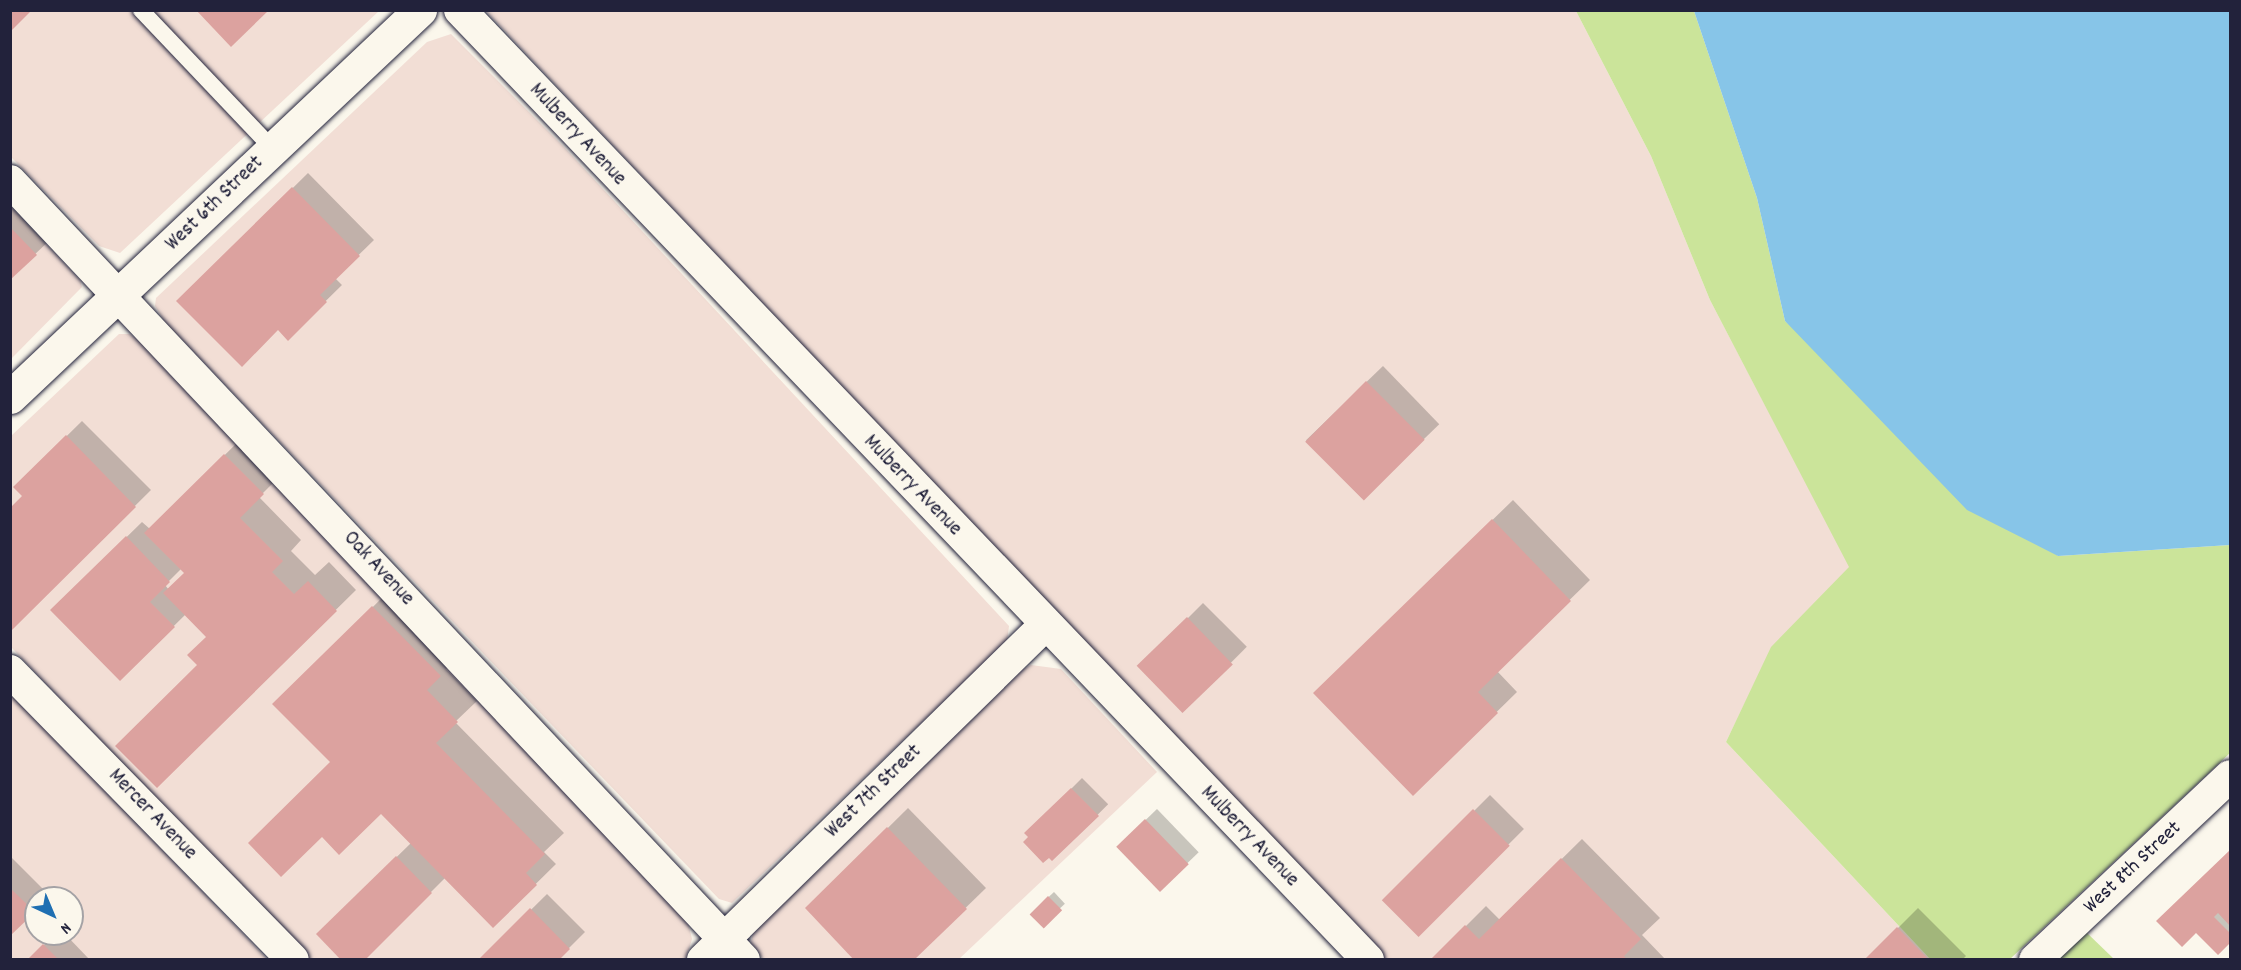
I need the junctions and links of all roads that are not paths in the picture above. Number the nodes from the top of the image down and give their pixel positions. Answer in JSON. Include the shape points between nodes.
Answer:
{"nodes":[{"id":1,"x":141,"y":10,"type":"edge"},
{"id":2,"x":420,"y":10,"type":"edge"},
{"id":3,"x":460,"y":10,"type":"edge"},
{"id":4,"x":273,"y":149,"type":"junction"},
{"id":5,"x":10,"y":181,"type":"edge"},
{"id":6,"x":119,"y":295,"type":"junction"},
{"id":7,"x":10,"y":397,"type":"edge"},
{"id":8,"x":1045,"y":625,"type":"junction"},
{"id":9,"x":10,"y":671,"type":"edge"},
{"id":10,"x":2230,"y":776,"type":"edge"},
{"id":11,"x":724,"y":953,"type":"edge"},
{"id":12,"x":293,"y":960,"type":"edge"},
{"id":13,"x":1368,"y":960,"type":"edge"},
{"id":14,"x":2035,"y":960,"type":"edge"}],
"edges":[{"from":1,"to":4,"type":"lane"},
{"from":2,"to":4,"type":"main road","name":"West 6th Street"},
{"from":3,"to":8,"type":"street","name":"Mulberry Avenue"},
{"from":4,"to":6,"type":"main road","name":"West 6th Street"},
{"from":5,"to":6,"type":"street","name":"Oak Avenue"},
{"from":6,"to":7,"type":"main road","name":"West 6th Street"},
{"from":6,"to":11,"type":"street","name":"Oak Avenue"},
{"from":8,"to":11,"type":"street","name":"West 7th Street"},
{"from":8,"to":13,"type":"street","name":"Mulberry Avenue"},
{"from":9,"to":12,"type":"street","name":"Mercer Avenue"},
{"from":10,"to":14,"type":"street","name":"West 8th Street"}]}
